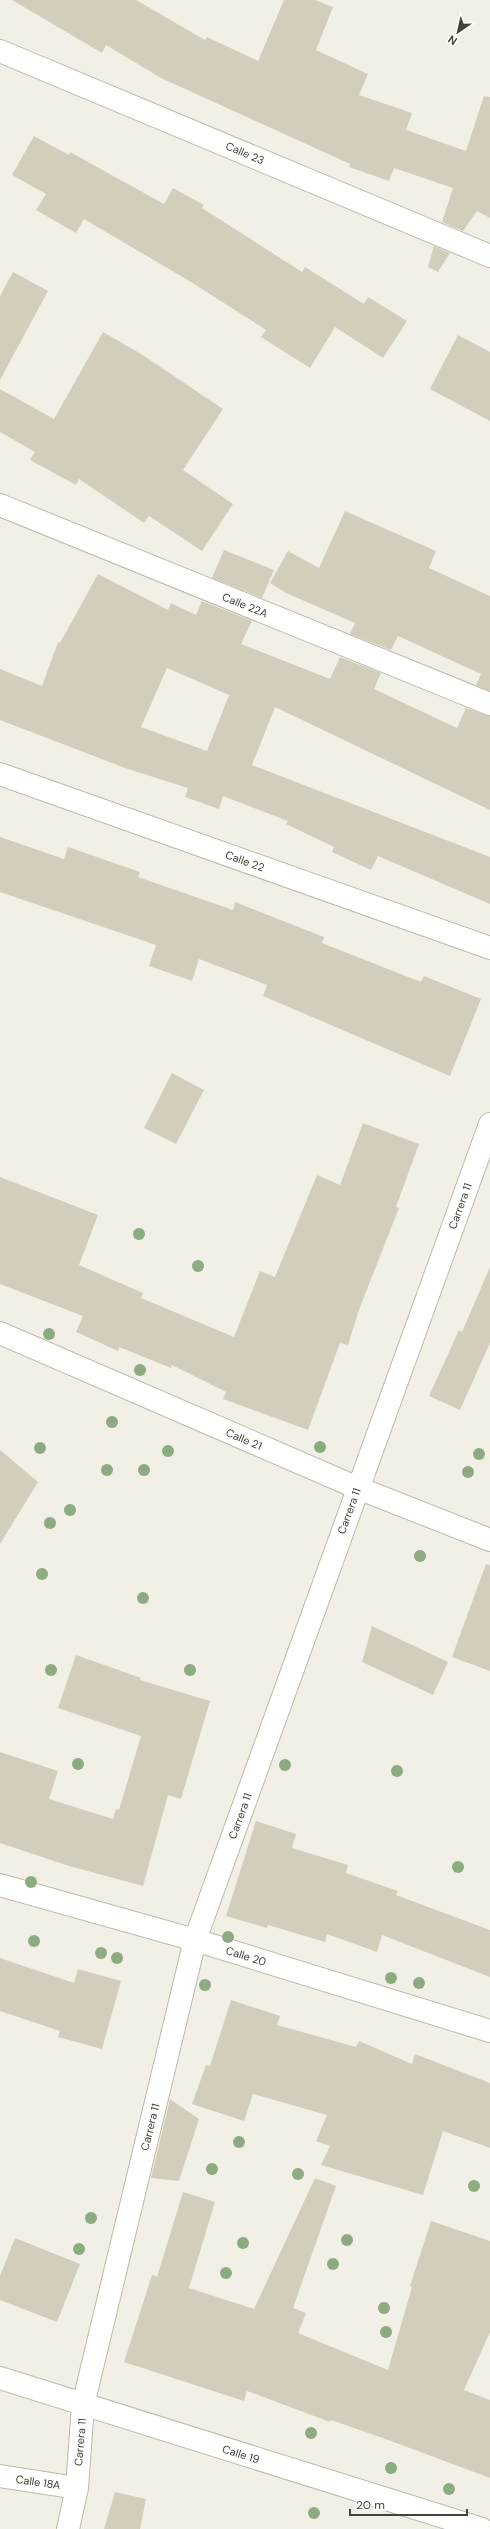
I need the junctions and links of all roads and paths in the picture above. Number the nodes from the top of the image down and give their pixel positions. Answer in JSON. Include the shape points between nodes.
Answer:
{"nodes":[{"id":1,"x":0,"y":51,"type":"edge"},
{"id":2,"x":490,"y":256,"type":"edge"},
{"id":3,"x":0,"y":506,"type":"edge"},
{"id":4,"x":490,"y":704,"type":"edge"},
{"id":5,"x":0,"y":774,"type":"edge"},
{"id":6,"x":490,"y":948,"type":"edge"},
{"id":7,"x":490,"y":1124,"type":"edge"},
{"id":8,"x":0,"y":1333,"type":"edge"},
{"id":9,"x":358,"y":1488,"type":"junction"},
{"id":10,"x":490,"y":1540,"type":"edge"},
{"id":11,"x":0,"y":1885,"type":"edge"},
{"id":12,"x":195,"y":1940,"type":"junction"},
{"id":13,"x":490,"y":2031,"type":"edge"},
{"id":14,"x":0,"y":2378,"type":"edge"},
{"id":15,"x":83,"y":2405,"type":"junction"},
{"id":16,"x":0,"y":2476,"type":"edge"},
{"id":17,"x":77,"y":2488,"type":"junction"},
{"id":18,"x":68,"y":2529,"type":"edge"},
{"id":19,"x":482,"y":2529,"type":"edge"}],
"edges":[{"from":1,"to":2,"type":"street","name":"Calle 23"},
{"from":3,"to":4,"type":"street","name":"Calle 22A"},
{"from":5,"to":6,"type":"street","name":"Calle 22"},
{"from":7,"to":9,"type":"street","name":"Carrera 11"},
{"from":8,"to":9,"type":"street","name":"Calle 21"},
{"from":9,"to":10,"type":"street","name":"Calle 21"},
{"from":9,"to":12,"type":"street","name":"Carrera 11"},
{"from":11,"to":12,"type":"street","name":"Calle 20"},
{"from":12,"to":13,"type":"street","name":"Calle 20"},
{"from":12,"to":15,"type":"street","name":"Carrera 11"},
{"from":14,"to":15,"type":"street","name":"Calle 19"},
{"from":15,"to":17,"type":"street","name":"Carrera 11"},
{"from":15,"to":19,"type":"street","name":"Calle 19"},
{"from":16,"to":17,"type":"street","name":"Calle 18A"},
{"from":17,"to":18,"type":"street","name":"Carrera 11"}]}
